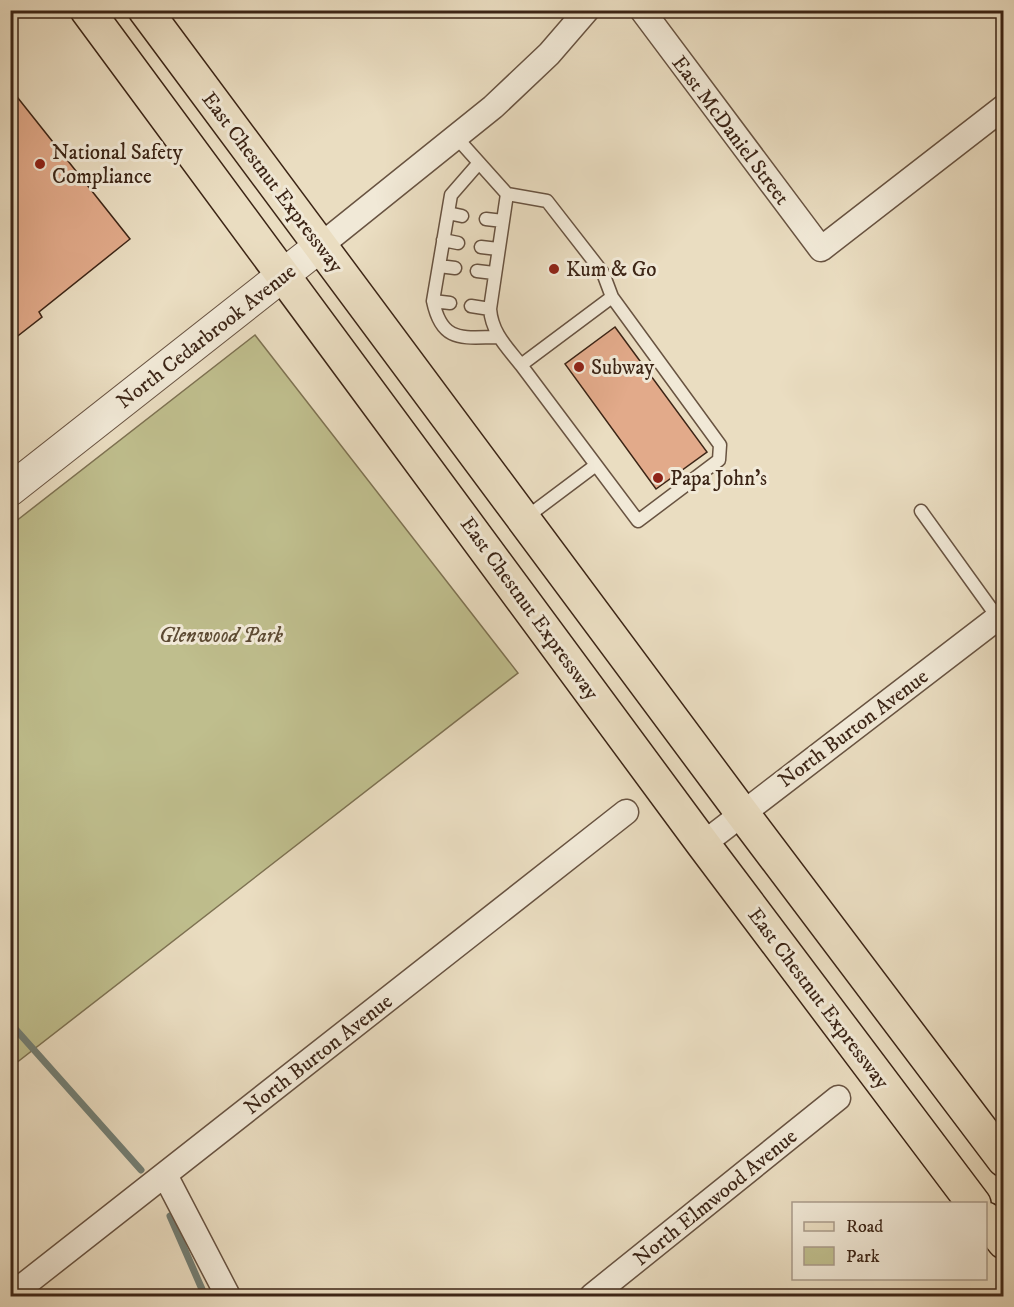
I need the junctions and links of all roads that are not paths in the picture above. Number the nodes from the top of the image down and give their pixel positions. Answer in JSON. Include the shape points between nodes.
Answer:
{"nodes":[{"id":1,"x":87,"y":10,"type":"edge"},
{"id":2,"x":146,"y":10,"type":"edge"},
{"id":3,"x":587,"y":10,"type":"edge"},
{"id":4,"x":642,"y":10,"type":"edge"},
{"id":5,"x":1004,"y":107,"type":"edge"},
{"id":6,"x":456,"y":137,"type":"junction"},
{"id":7,"x":478,"y":164,"type":"junction"},
{"id":8,"x":507,"y":194,"type":"junction"},
{"id":9,"x":448,"y":213,"type":"junction"},
{"id":10,"x":462,"y":216,"type":"dead end"},
{"id":11,"x":486,"y":219,"type":"dead end"},
{"id":12,"x":503,"y":221,"type":"junction"},
{"id":13,"x":443,"y":240,"type":"junction"},
{"id":14,"x":458,"y":243,"type":"dead end"},
{"id":15,"x":320,"y":246,"type":"junction"},
{"id":16,"x":481,"y":247,"type":"dead end"},
{"id":17,"x":498,"y":249,"type":"junction"},
{"id":18,"x":439,"y":267,"type":"junction"},
{"id":19,"x":455,"y":268,"type":"dead end"},
{"id":20,"x":477,"y":271,"type":"dead end"},
{"id":21,"x":495,"y":273,"type":"junction"},
{"id":22,"x":284,"y":275,"type":"junction"},
{"id":23,"x":612,"y":297,"type":"junction"},
{"id":24,"x":433,"y":301,"type":"junction"},
{"id":25,"x":450,"y":303,"type":"dead end"},
{"id":26,"x":471,"y":306,"type":"dead end"},
{"id":27,"x":490,"y":309,"type":"junction"},
{"id":28,"x":499,"y":337,"type":"junction"},
{"id":29,"x":521,"y":364,"type":"junction"},
{"id":30,"x":596,"y":465,"type":"junction"},
{"id":31,"x":10,"y":490,"type":"edge"},
{"id":32,"x":921,"y":511,"type":"dead end"},
{"id":33,"x":524,"y":519,"type":"junction"},
{"id":34,"x":1001,"y":616,"type":"edge"},
{"id":35,"x":626,"y":812,"type":"dead end"},
{"id":36,"x":742,"y":813,"type":"junction"},
{"id":37,"x":703,"y":844,"type":"junction"},
{"id":38,"x":838,"y":1098,"type":"dead end"},
{"id":39,"x":1004,"y":1160,"type":"edge"},
{"id":40,"x":165,"y":1175,"type":"junction"},
{"id":41,"x":973,"y":1202,"type":"edge"},
{"id":42,"x":10,"y":1296,"type":"edge"},
{"id":43,"x":228,"y":1296,"type":"edge"},
{"id":44,"x":592,"y":1296,"type":"edge"}],
"edges":[{"from":1,"to":22,"type":"main road","name":"East Chestnut Expressway"},
{"from":2,"to":15,"type":"main road","name":"East Chestnut Expressway"},
{"from":3,"to":6,"type":"street","name":"North Cedarbrook Avenue","via":[[520,83]]},
{"from":4,"to":5,"type":"street","name":"East McDaniel Street","via":[[821,249]]},
{"from":6,"to":7,"type":"lane"},
{"from":6,"to":15,"type":"street","name":"North Cedarbrook Avenue"},
{"from":7,"to":8,"type":"lane"},
{"from":7,"to":9,"type":"lane","via":[[451,195]]},
{"from":8,"to":12,"type":"lane"},
{"from":8,"to":23,"type":"lane","via":[[547,201],[603,273]]},
{"from":9,"to":10,"type":"lane"},
{"from":9,"to":13,"type":"lane"},
{"from":11,"to":12,"type":"lane"},
{"from":12,"to":17,"type":"lane"},
{"from":13,"to":14,"type":"lane"},
{"from":13,"to":18,"type":"lane"},
{"from":15,"to":22,"type":"street","name":"North Cedarbrook Avenue"},
{"from":15,"to":33,"type":"main road","name":"East Chestnut Expressway"},
{"from":16,"to":17,"type":"lane"},
{"from":17,"to":21,"type":"lane"},
{"from":18,"to":19,"type":"lane"},
{"from":18,"to":24,"type":"lane"},
{"from":20,"to":21,"type":"lane"},
{"from":21,"to":27,"type":"lane"},
{"from":22,"to":31,"type":"street","name":"North Cedarbrook Avenue"},
{"from":22,"to":37,"type":"main road","name":"East Chestnut Expressway"},
{"from":23,"to":29,"type":"lane"},
{"from":23,"to":30,"type":"lane","via":[[720,444],[719,459],[638,521]]},
{"from":24,"to":25,"type":"lane"},
{"from":24,"to":28,"type":"lane","via":[[436,317],[453,334]]},
{"from":26,"to":27,"type":"lane"},
{"from":27,"to":28,"type":"lane","via":[[491,323]]},
{"from":28,"to":29,"type":"lane"},
{"from":29,"to":30,"type":"lane"},
{"from":30,"to":33,"type":"lane"},
{"from":32,"to":34,"type":"lane"},
{"from":33,"to":36,"type":"main road","name":"East Chestnut Expressway"},
{"from":34,"to":36,"type":"street","name":"North Burton Avenue"},
{"from":35,"to":40,"type":"street","name":"North Burton Avenue"},
{"from":36,"to":37,"type":"street","name":"North Burton Avenue"},
{"from":36,"to":39,"type":"main road","name":"East Chestnut Expressway"},
{"from":37,"to":41,"type":"main road","name":"East Chestnut Expressway"},
{"from":38,"to":44,"type":"street","name":"North Elmwood Avenue"},
{"from":40,"to":42,"type":"street","name":"North Burton Avenue"},
{"from":40,"to":43,"type":"street"}]}
